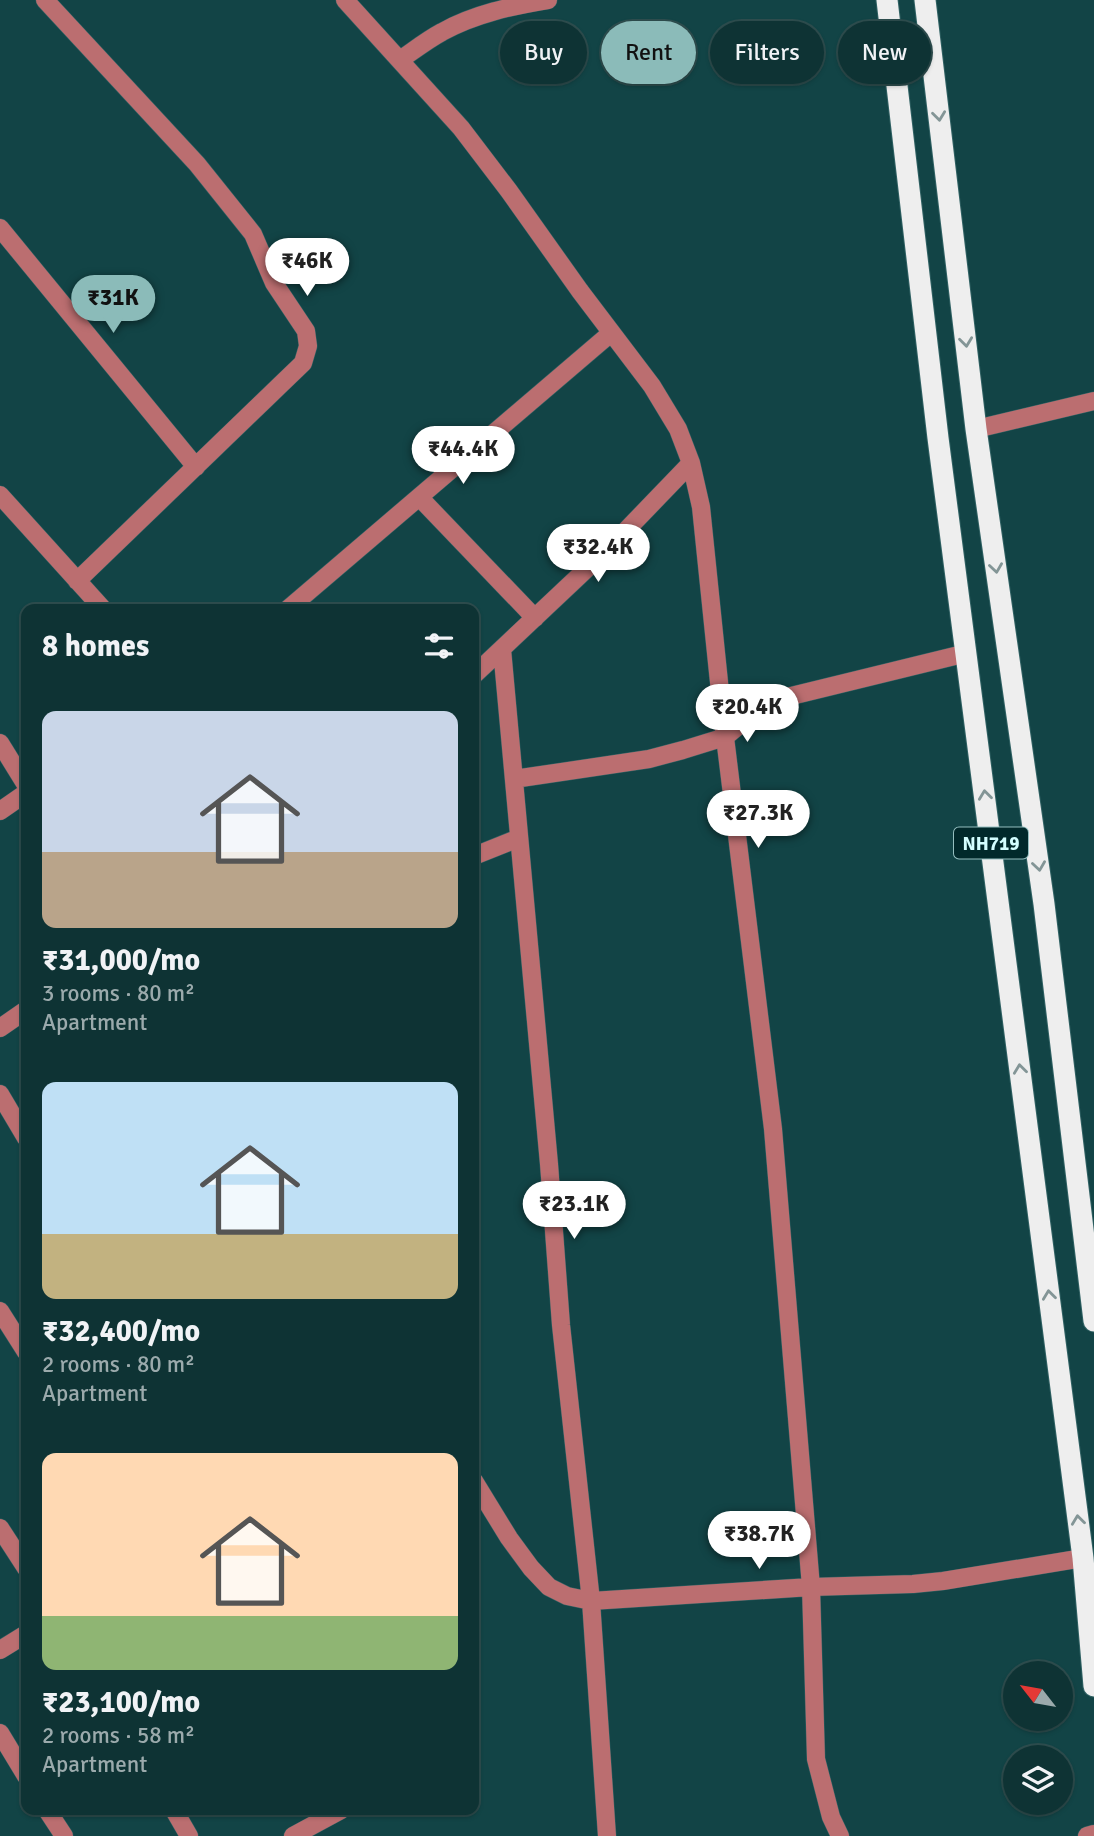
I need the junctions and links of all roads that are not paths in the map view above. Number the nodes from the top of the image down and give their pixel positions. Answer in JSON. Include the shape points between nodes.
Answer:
{"nodes":[{"id":1,"x":44,"y":0,"type":"edge"},
{"id":2,"x":345,"y":0,"type":"edge"},
{"id":3,"x":548,"y":0,"type":"edge"},
{"id":4,"x":887,"y":0,"type":"edge"},
{"id":5,"x":928,"y":1,"type":"edge"},
{"id":6,"x":400,"y":60,"type":"junction"},
{"id":7,"x":0,"y":228,"type":"edge"},
{"id":8,"x":611,"y":333,"type":"junction"},
{"id":9,"x":1094,"y":401,"type":"edge"},
{"id":10,"x":976,"y":429,"type":"junction"},
{"id":11,"x":691,"y":463,"type":"junction"},
{"id":12,"x":196,"y":467,"type":"junction"},
{"id":13,"x":0,"y":495,"type":"edge"},
{"id":14,"x":420,"y":498,"type":"junction"},
{"id":15,"x":77,"y":580,"type":"junction"},
{"id":16,"x":99,"y":604,"type":"edge"},
{"id":17,"x":294,"y":604,"type":"edge"},
{"id":18,"x":534,"y":618,"type":"junction"},
{"id":19,"x":502,"y":649,"type":"junction"},
{"id":20,"x":967,"y":653,"type":"junction"},
{"id":21,"x":479,"y":670,"type":"edge"},
{"id":22,"x":725,"y":737,"type":"junction"},
{"id":23,"x":0,"y":743,"type":"edge"},
{"id":24,"x":21,"y":777,"type":"edge"},
{"id":25,"x":514,"y":779,"type":"junction"},
{"id":26,"x":21,"y":796,"type":"edge"},
{"id":27,"x":0,"y":811,"type":"edge"},
{"id":28,"x":519,"y":838,"type":"junction"},
{"id":29,"x":479,"y":854,"type":"edge"},
{"id":30,"x":21,"y":1013,"type":"edge"},
{"id":31,"x":0,"y":1028,"type":"edge"},
{"id":32,"x":0,"y":1094,"type":"edge"},
{"id":33,"x":21,"y":1130,"type":"edge"},
{"id":34,"x":0,"y":1311,"type":"edge"},
{"id":35,"x":1094,"y":1321,"type":"edge"},
{"id":36,"x":21,"y":1344,"type":"edge"},
{"id":37,"x":479,"y":1489,"type":"edge"},
{"id":38,"x":0,"y":1528,"type":"edge"},
{"id":39,"x":1083,"y":1558,"type":"junction"},
{"id":40,"x":21,"y":1560,"type":"edge"},
{"id":41,"x":811,"y":1587,"type":"junction"},
{"id":42,"x":591,"y":1601,"type":"junction"},
{"id":43,"x":21,"y":1637,"type":"edge"},
{"id":44,"x":0,"y":1650,"type":"edge"},
{"id":45,"x":1094,"y":1686,"type":"edge"},
{"id":46,"x":0,"y":1733,"type":"edge"},
{"id":47,"x":21,"y":1768,"type":"edge"},
{"id":48,"x":50,"y":1815,"type":"edge"},
{"id":49,"x":177,"y":1815,"type":"edge"},
{"id":50,"x":332,"y":1815,"type":"edge"},
{"id":51,"x":1094,"y":1834,"type":"edge"},
{"id":52,"x":64,"y":1836,"type":"edge"},
{"id":53,"x":190,"y":1836,"type":"edge"},
{"id":54,"x":293,"y":1836,"type":"edge"},
{"id":55,"x":607,"y":1836,"type":"edge"},
{"id":56,"x":840,"y":1836,"type":"edge"},
{"id":57,"x":1087,"y":1836,"type":"edge"}],
"edges":[{"from":1,"to":12,"type":"street","via":[[197,164],[253,234],[274,283],[306,331],[303,363]]},
{"from":2,"to":6,"type":"street"},
{"from":3,"to":6,"type":"street","via":[[474,18],[441,32]]},
{"from":4,"to":20,"type":"highway","number":"NH719"},
{"from":5,"to":10,"type":"highway","number":"NH719","one_way":true},
{"from":6,"to":8,"type":"street","via":[[469,139]]},
{"from":7,"to":12,"type":"street"},
{"from":8,"to":11,"type":"street","via":[[652,386],[678,429]]},
{"from":8,"to":14,"type":"street"},
{"from":9,"to":10,"type":"street"},
{"from":10,"to":35,"type":"highway","number":"NH719","one_way":true,"via":[[1044,904]]},
{"from":11,"to":18,"type":"street"},
{"from":11,"to":22,"type":"street","via":[[701,507]]},
{"from":12,"to":15,"type":"street"},
{"from":13,"to":15,"type":"street"},
{"from":14,"to":17,"type":"street"},
{"from":14,"to":18,"type":"street"},
{"from":15,"to":16,"type":"street"},
{"from":18,"to":19,"type":"street"},
{"from":19,"to":21,"type":"street"},
{"from":19,"to":25,"type":"street"},
{"from":20,"to":22,"type":"street","via":[[783,698],[755,712]]},
{"from":39,"to":20,"type":"highway","number":"NH719","one_way":true},
{"from":22,"to":25,"type":"street","via":[[649,759]]},
{"from":22,"to":41,"type":"street","via":[[772,1129]]},
{"from":23,"to":24,"type":"street"},
{"from":25,"to":28,"type":"street"},
{"from":26,"to":27,"type":"street"},
{"from":28,"to":29,"type":"street"},
{"from":28,"to":42,"type":"street","via":[[561,1325]]},
{"from":30,"to":31,"type":"street"},
{"from":32,"to":33,"type":"street"},
{"from":34,"to":36,"type":"street"},
{"from":37,"to":42,"type":"street","via":[[509,1538],[549,1587]]},
{"from":38,"to":40,"type":"street"},
{"from":39,"to":41,"type":"street","via":[[943,1581]]},
{"from":39,"to":45,"type":"highway","number":"NH719"},
{"from":41,"to":42,"type":"street"},
{"from":41,"to":56,"type":"street","via":[[817,1759]]},
{"from":42,"to":55,"type":"street"},
{"from":43,"to":44,"type":"street"},
{"from":46,"to":47,"type":"street"},
{"from":48,"to":52,"type":"street"},
{"from":49,"to":53,"type":"street"},
{"from":50,"to":54,"type":"street"},
{"from":51,"to":57,"type":"street"}]}
